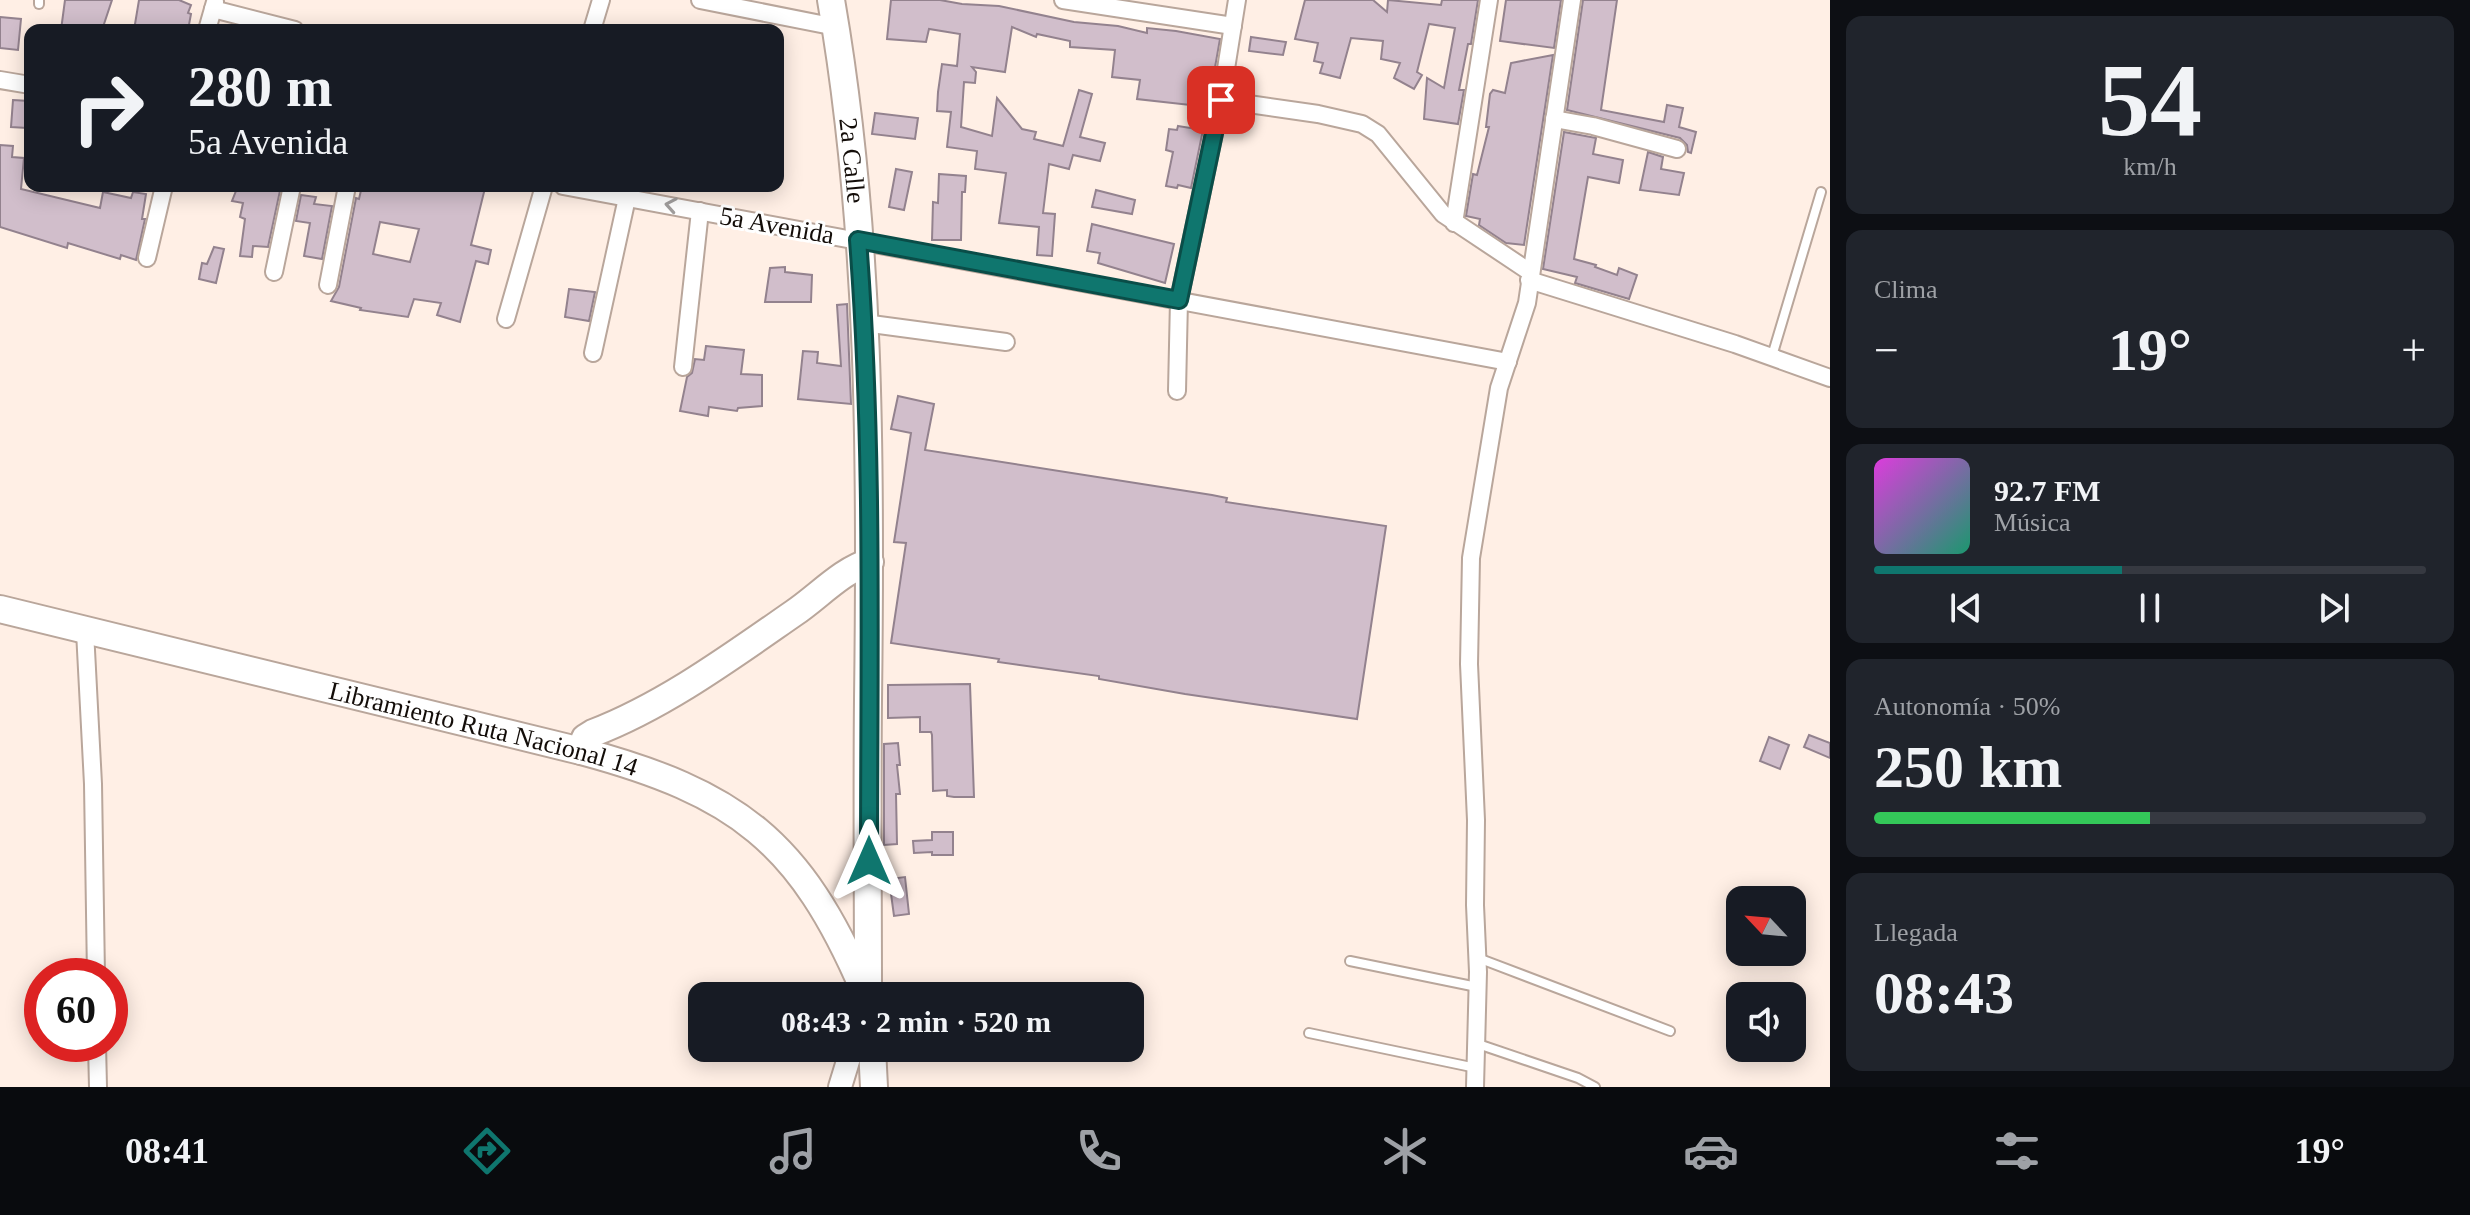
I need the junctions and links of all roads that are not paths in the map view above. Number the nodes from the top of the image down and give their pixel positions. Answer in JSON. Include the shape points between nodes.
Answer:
{"nodes":[{"id":1,"x":601,"y":0,"type":"edge"},
{"id":2,"x":700,"y":0,"type":"edge"},
{"id":3,"x":831,"y":0,"type":"edge"},
{"id":4,"x":1063,"y":0,"type":"edge"},
{"id":5,"x":1237,"y":0,"type":"edge"},
{"id":6,"x":1489,"y":0,"type":"edge"},
{"id":7,"x":1572,"y":0,"type":"edge"},
{"id":8,"x":214,"y":4,"type":"edge"},
{"id":9,"x":209,"y":24,"type":"edge"},
{"id":10,"x":276,"y":24,"type":"edge"},
{"id":11,"x":594,"y":24,"type":"edge"},
{"id":12,"x":1233,"y":26,"type":"junction"},
{"id":13,"x":836,"y":27,"type":"junction"},
{"id":14,"x":0,"y":80,"type":"edge"},
{"id":15,"x":24,"y":84,"type":"edge"},
{"id":16,"x":1221,"y":100,"type":"junction"},
{"id":17,"x":1554,"y":119,"type":"junction"},
{"id":18,"x":1677,"y":149,"type":"dead end"},
{"id":19,"x":163,"y":192,"type":"edge"},
{"id":20,"x":291,"y":192,"type":"edge"},
{"id":21,"x":346,"y":192,"type":"edge"},
{"id":22,"x":542,"y":192,"type":"edge"},
{"id":23,"x":595,"y":192,"type":"edge"},
{"id":24,"x":1821,"y":192,"type":"dead end"},
{"id":25,"x":627,"y":198,"type":"junction"},
{"id":26,"x":700,"y":211,"type":"junction"},
{"id":27,"x":1454,"y":223,"type":"junction"},
{"id":28,"x":858,"y":240,"type":"junction"},
{"id":29,"x":147,"y":258,"type":"dead end"},
{"id":30,"x":274,"y":272,"type":"dead end"},
{"id":31,"x":1530,"y":276,"type":"junction"},
{"id":32,"x":328,"y":285,"type":"dead end"},
{"id":33,"x":1179,"y":300,"type":"junction"},
{"id":34,"x":506,"y":319,"type":"dead end"},
{"id":35,"x":864,"y":323,"type":"junction"},
{"id":36,"x":1006,"y":342,"type":"dead end"},
{"id":37,"x":593,"y":353,"type":"dead end"},
{"id":38,"x":1772,"y":357,"type":"junction"},
{"id":39,"x":1508,"y":362,"type":"junction"},
{"id":40,"x":683,"y":367,"type":"dead end"},
{"id":41,"x":1830,"y":378,"type":"edge"},
{"id":42,"x":1177,"y":391,"type":"dead end"},
{"id":43,"x":870,"y":562,"type":"junction"},
{"id":44,"x":0,"y":609,"type":"edge"},
{"id":45,"x":85,"y":631,"type":"junction"},
{"id":46,"x":581,"y":751,"type":"junction"},
{"id":47,"x":96,"y":958,"type":"edge"},
{"id":48,"x":1477,"y":958,"type":"junction"},
{"id":49,"x":1350,"y":961,"type":"dead end"},
{"id":50,"x":861,"y":982,"type":"edge"},
{"id":51,"x":867,"y":982,"type":"edge"},
{"id":52,"x":1478,"y":987,"type":"junction"},
{"id":53,"x":1670,"y":1031,"type":"dead end"},
{"id":54,"x":1309,"y":1033,"type":"dead end"},
{"id":55,"x":1478,"y":1044,"type":"junction"},
{"id":56,"x":97,"y":1062,"type":"edge"},
{"id":57,"x":848,"y":1062,"type":"edge"},
{"id":58,"x":873,"y":1062,"type":"edge"},
{"id":59,"x":1477,"y":1068,"type":"junction"},
{"id":60,"x":98,"y":1087,"type":"edge"},
{"id":61,"x":840,"y":1087,"type":"edge"},
{"id":62,"x":874,"y":1087,"type":"edge"},
{"id":63,"x":1475,"y":1087,"type":"edge"},
{"id":64,"x":1595,"y":1087,"type":"edge"}],
"edges":[{"from":1,"to":11,"type":"street"},
{"from":2,"to":13,"type":"street"},
{"from":3,"to":13,"type":"main road","name":"2a Calle"},
{"from":4,"to":12,"type":"street"},
{"from":5,"to":12,"type":"street"},
{"from":6,"to":27,"type":"street"},
{"from":7,"to":17,"type":"street"},
{"from":8,"to":9,"type":"street"},
{"from":8,"to":10,"type":"street"},
{"from":12,"to":16,"type":"street"},
{"from":13,"to":28,"type":"main road","name":"2a Calle"},
{"from":14,"to":15,"type":"street"},
{"from":16,"to":27,"type":"street","via":[[1362,124],[1378,134]]},
{"from":16,"to":33,"type":"street"},
{"from":17,"to":18,"type":"street"},
{"from":17,"to":31,"type":"street"},
{"from":19,"to":29,"type":"street"},
{"from":20,"to":30,"type":"street"},
{"from":21,"to":32,"type":"street"},
{"from":22,"to":34,"type":"street"},
{"from":23,"to":25,"type":"street","name":"5a Avenida"},
{"from":24,"to":38,"type":"lane"},
{"from":26,"to":25,"type":"street","name":"5a Avenida","one_way":true},
{"from":25,"to":37,"type":"street"},
{"from":26,"to":28,"type":"street","name":"5a Avenida"},
{"from":26,"to":40,"type":"street"},
{"from":27,"to":31,"type":"street"},
{"from":28,"to":33,"type":"street","name":"5a Avenida"},
{"from":28,"to":35,"type":"main road","name":"2a Calle"},
{"from":31,"to":38,"type":"street"},
{"from":31,"to":39,"type":"street"},
{"from":33,"to":39,"type":"street","name":"5a Avenida"},
{"from":33,"to":42,"type":"street"},
{"from":35,"to":36,"type":"street"},
{"from":35,"to":43,"type":"main road","name":"2a Calle"},
{"from":38,"to":41,"type":"street"},
{"from":39,"to":48,"type":"street","via":[[1485,462],[1471,558]]},
{"from":43,"to":46,"type":"main road","via":[[857,565],[675,692],[585,738]]},
{"from":43,"to":51,"type":"main road","name":"2a Calle"},
{"from":44,"to":45,"type":"main road","name":"Libramiento Ruta Nacional 14"},
{"from":45,"to":46,"type":"main road","name":"Libramiento Ruta Nacional 14"},
{"from":45,"to":47,"type":"street"},
{"from":46,"to":50,"type":"main road","name":"Libramiento Ruta Nacional 14","via":[[691,787],[754,826],[810,887]]},
{"from":48,"to":52,"type":"street"},
{"from":48,"to":53,"type":"lane"},
{"from":49,"to":52,"type":"lane"},
{"from":52,"to":55,"type":"street"},
{"from":54,"to":59,"type":"lane"},
{"from":55,"to":59,"type":"street"},
{"from":55,"to":64,"type":"lane"},
{"from":56,"to":60,"type":"street"},
{"from":57,"to":61,"type":"main road"},
{"from":58,"to":62,"type":"main road"},
{"from":59,"to":63,"type":"street"}]}
